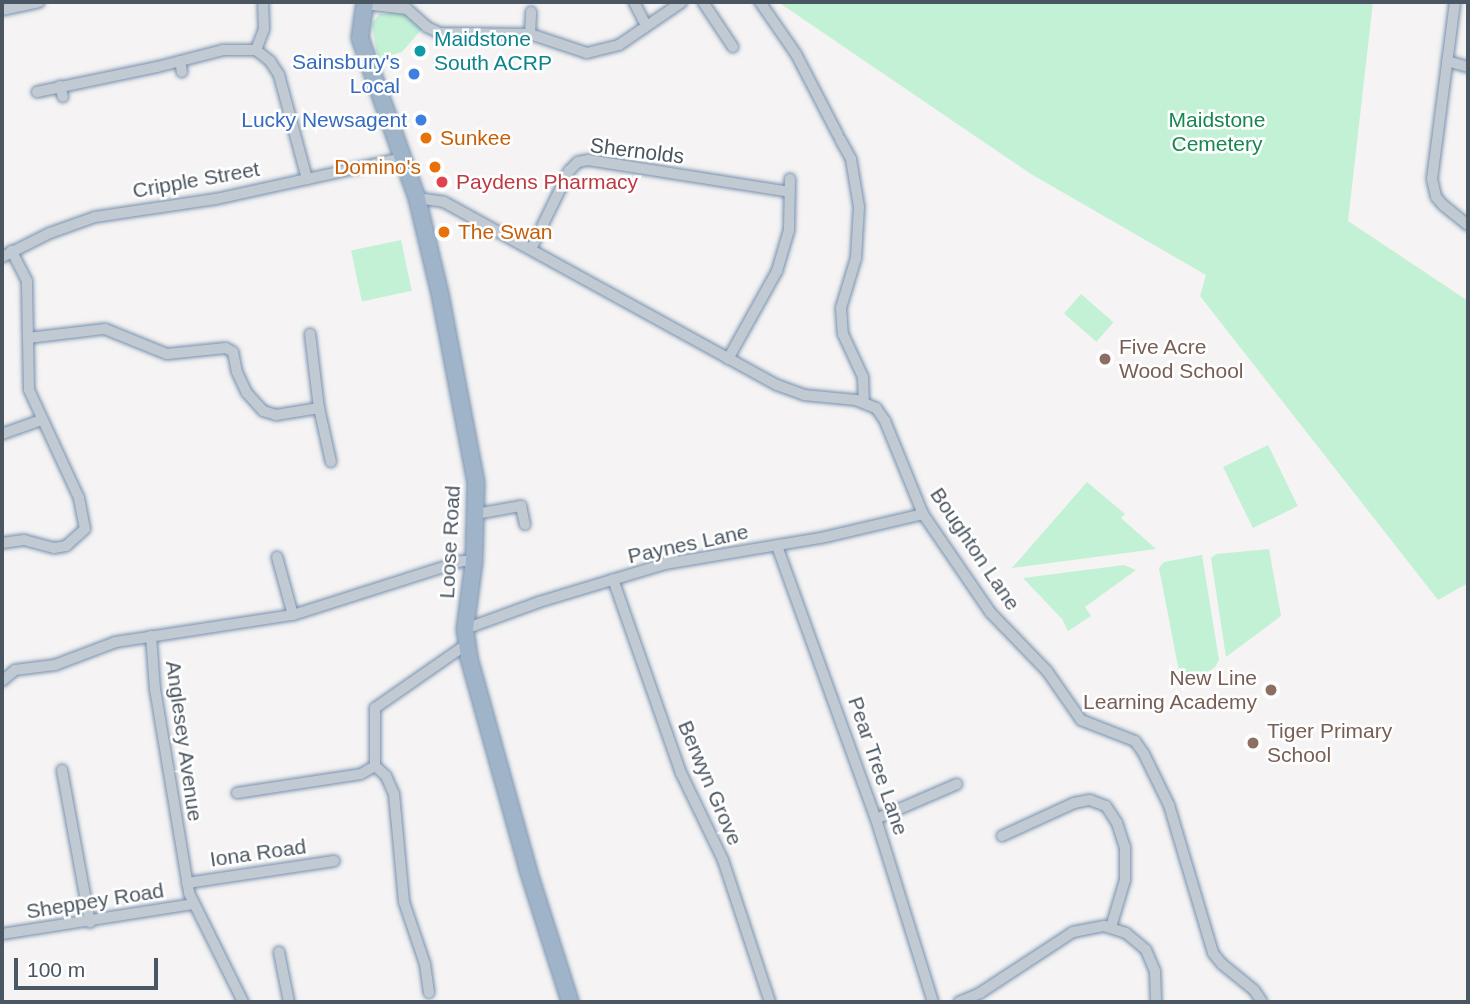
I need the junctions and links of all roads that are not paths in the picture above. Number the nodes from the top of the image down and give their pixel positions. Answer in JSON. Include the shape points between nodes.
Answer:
{"nodes":[{"id":1,"x":39,"y":2,"type":"edge"},
{"id":2,"x":263,"y":2,"type":"edge"},
{"id":3,"x":634,"y":2,"type":"edge"},
{"id":4,"x":682,"y":2,"type":"edge"},
{"id":5,"x":703,"y":2,"type":"edge"},
{"id":6,"x":760,"y":2,"type":"edge"},
{"id":7,"x":1455,"y":2,"type":"edge"},
{"id":8,"x":365,"y":3,"type":"edge"},
{"id":9,"x":2,"y":10,"type":"edge"},
{"id":10,"x":531,"y":12,"type":"dead end"},
{"id":11,"x":646,"y":26,"type":"junction"},
{"id":12,"x":530,"y":34,"type":"junction"},
{"id":13,"x":733,"y":47,"type":"dead end"},
{"id":14,"x":256,"y":50,"type":"junction"},
{"id":15,"x":1447,"y":61,"type":"junction"},
{"id":16,"x":1468,"y":67,"type":"edge"},
{"id":17,"x":37,"y":92,"type":"dead end"},
{"id":18,"x":402,"y":158,"type":"junction"},
{"id":19,"x":307,"y":179,"type":"junction"},
{"id":20,"x":790,"y":179,"type":"dead end"},
{"id":21,"x":789,"y":192,"type":"junction"},
{"id":22,"x":417,"y":198,"type":"junction"},
{"id":23,"x":1468,"y":225,"type":"edge"},
{"id":24,"x":531,"y":249,"type":"junction"},
{"id":25,"x":12,"y":251,"type":"junction"},
{"id":26,"x":2,"y":257,"type":"edge"},
{"id":27,"x":310,"y":334,"type":"dead end"},
{"id":28,"x":29,"y":338,"type":"junction"},
{"id":29,"x":728,"y":359,"type":"junction"},
{"id":30,"x":864,"y":402,"type":"junction"},
{"id":31,"x":319,"y":408,"type":"junction"},
{"id":32,"x":41,"y":420,"type":"junction"},
{"id":33,"x":2,"y":435,"type":"edge"},
{"id":34,"x":331,"y":462,"type":"dead end"},
{"id":35,"x":476,"y":514,"type":"junction"},
{"id":36,"x":923,"y":514,"type":"junction"},
{"id":37,"x":525,"y":525,"type":"dead end"},
{"id":38,"x":2,"y":543,"type":"edge"},
{"id":39,"x":777,"y":546,"type":"junction"},
{"id":40,"x":277,"y":556,"type":"dead end"},
{"id":41,"x":474,"y":561,"type":"junction"},
{"id":42,"x":613,"y":579,"type":"junction"},
{"id":43,"x":293,"y":615,"type":"junction"},
{"id":44,"x":150,"y":636,"type":"junction"},
{"id":45,"x":466,"y":637,"type":"junction"},
{"id":46,"x":4,"y":675,"type":"edge"},
{"id":47,"x":375,"y":766,"type":"junction"},
{"id":48,"x":62,"y":770,"type":"dead end"},
{"id":49,"x":957,"y":784,"type":"dead end"},
{"id":50,"x":237,"y":793,"type":"dead end"},
{"id":51,"x":876,"y":819,"type":"junction"},
{"id":52,"x":1002,"y":836,"type":"dead end"},
{"id":53,"x":334,"y":862,"type":"dead end"},
{"id":54,"x":187,"y":883,"type":"junction"},
{"id":55,"x":193,"y":904,"type":"junction"},
{"id":56,"x":90,"y":922,"type":"junction"},
{"id":57,"x":1111,"y":927,"type":"junction"},
{"id":58,"x":2,"y":934,"type":"edge"},
{"id":59,"x":279,"y":952,"type":"dead end"},
{"id":60,"x":429,"y":993,"type":"dead end"},
{"id":61,"x":983,"y":998,"type":"edge"},
{"id":62,"x":243,"y":1002,"type":"edge"},
{"id":63,"x":289,"y":1002,"type":"edge"},
{"id":64,"x":570,"y":1002,"type":"edge"},
{"id":65,"x":770,"y":1002,"type":"edge"},
{"id":66,"x":933,"y":1002,"type":"edge"},
{"id":67,"x":959,"y":1002,"type":"edge"},
{"id":68,"x":1156,"y":1002,"type":"edge"},
{"id":69,"x":1262,"y":1002,"type":"edge"}],
"edges":[{"from":1,"to":9,"type":"street"},
{"from":2,"to":14,"type":"street","via":[[264,29]]},
{"from":3,"to":11,"type":"street"},
{"from":4,"to":11,"type":"street"},
{"from":5,"to":13,"type":"street"},
{"from":6,"to":30,"type":"street","via":[[796,54],[851,159],[859,207],[856,258],[842,308],[843,334],[863,377]]},
{"from":7,"to":15,"type":"street"},
{"from":8,"to":12,"type":"street","via":[[407,9],[440,33]]},
{"from":8,"to":18,"type":"highway","name":"Loose Road","via":[[360,38]]},
{"from":10,"to":12,"type":"street"},
{"from":11,"to":12,"type":"street","via":[[619,44],[587,53]]},
{"from":14,"to":17,"type":"street","via":[[234,48],[181,66],[129,73],[61,92]]},
{"from":14,"to":19,"type":"street","via":[[279,75]]},
{"from":15,"to":16,"type":"street"},
{"from":15,"to":23,"type":"street","via":[[1432,179],[1436,197]]},
{"from":18,"to":19,"type":"street","name":"Cripple Street"},
{"from":18,"to":22,"type":"highway","name":"Loose Road"},
{"from":19,"to":25,"type":"street","name":"Cripple Street","via":[[216,199],[95,217],[71,223]]},
{"from":20,"to":21,"type":"street"},
{"from":21,"to":24,"type":"street","name":"Shernolds","via":[[578,162],[569,171]]},
{"from":21,"to":29,"type":"street","via":[[789,230],[777,271]]},
{"from":22,"to":24,"type":"street","via":[[444,202]]},
{"from":22,"to":35,"type":"highway","name":"Loose Road","via":[[476,483]]},
{"from":24,"to":29,"type":"street"},
{"from":25,"to":26,"type":"street","name":"Cripple Street"},
{"from":25,"to":28,"type":"street","via":[[27,281]]},
{"from":27,"to":31,"type":"street"},
{"from":28,"to":31,"type":"street","via":[[105,329],[167,354],[226,348],[233,352],[247,393],[263,411],[276,415]]},
{"from":28,"to":32,"type":"street","via":[[29,390]]},
{"from":29,"to":30,"type":"street","via":[[789,391]]},
{"from":30,"to":36,"type":"street","name":"Boughton Lane","via":[[886,421]]},
{"from":31,"to":34,"type":"street"},
{"from":32,"to":33,"type":"street"},
{"from":32,"to":38,"type":"street","via":[[79,498],[85,529],[66,546],[54,548],[24,540]]},
{"from":35,"to":37,"type":"street","via":[[521,506]]},
{"from":35,"to":41,"type":"highway","name":"Loose Road"},
{"from":36,"to":39,"type":"street","name":"Paynes Lane"},
{"from":36,"to":69,"type":"street","name":"Boughton Lane","via":[[984,603],[1047,671],[1073,711],[1094,727],[1135,741],[1169,805],[1213,953]]},
{"from":39,"to":42,"type":"street","name":"Paynes Lane","via":[[665,564]]},
{"from":39,"to":51,"type":"street","name":"Pear Tree Lane"},
{"from":40,"to":43,"type":"street"},
{"from":41,"to":43,"type":"street","name":"Anglesey Avenue"},
{"from":41,"to":45,"type":"highway","name":"Loose Road"},
{"from":42,"to":45,"type":"street","name":"Paynes Lane"},
{"from":42,"to":65,"type":"street","name":"Berwyn Grove","via":[[681,773],[723,860]]},
{"from":43,"to":44,"type":"street","name":"Anglesey Avenue"},
{"from":44,"to":46,"type":"street","via":[[107,644],[55,665]]},
{"from":44,"to":54,"type":"street","name":"Anglesey Avenue"},
{"from":45,"to":47,"type":"street","name":"Paynes Lane","via":[[375,708]]},
{"from":45,"to":64,"type":"highway","name":"Loose Road","via":[[480,703]]},
{"from":47,"to":50,"type":"street","via":[[361,774]]},
{"from":47,"to":60,"type":"street","via":[[394,794],[404,902],[425,964]]},
{"from":48,"to":56,"type":"street"},
{"from":49,"to":51,"type":"street"},
{"from":51,"to":66,"type":"street","name":"Pear Tree Lane"},
{"from":52,"to":57,"type":"street","via":[[1074,803],[1090,800],[1106,806],[1125,847],[1125,880]]},
{"from":53,"to":54,"type":"street","name":"Iona Road"},
{"from":54,"to":55,"type":"street","name":"Anglesey Avenue"},
{"from":55,"to":56,"type":"street","name":"Sheppey Road"},
{"from":55,"to":62,"type":"street","name":"Anglesey Avenue"},
{"from":56,"to":58,"type":"street","name":"Sheppey Road"},
{"from":57,"to":61,"type":"street","via":[[1073,932]]},
{"from":57,"to":68,"type":"street","via":[[1134,937],[1150,957]]},
{"from":59,"to":63,"type":"street"},
{"from":61,"to":67,"type":"street"}]}
